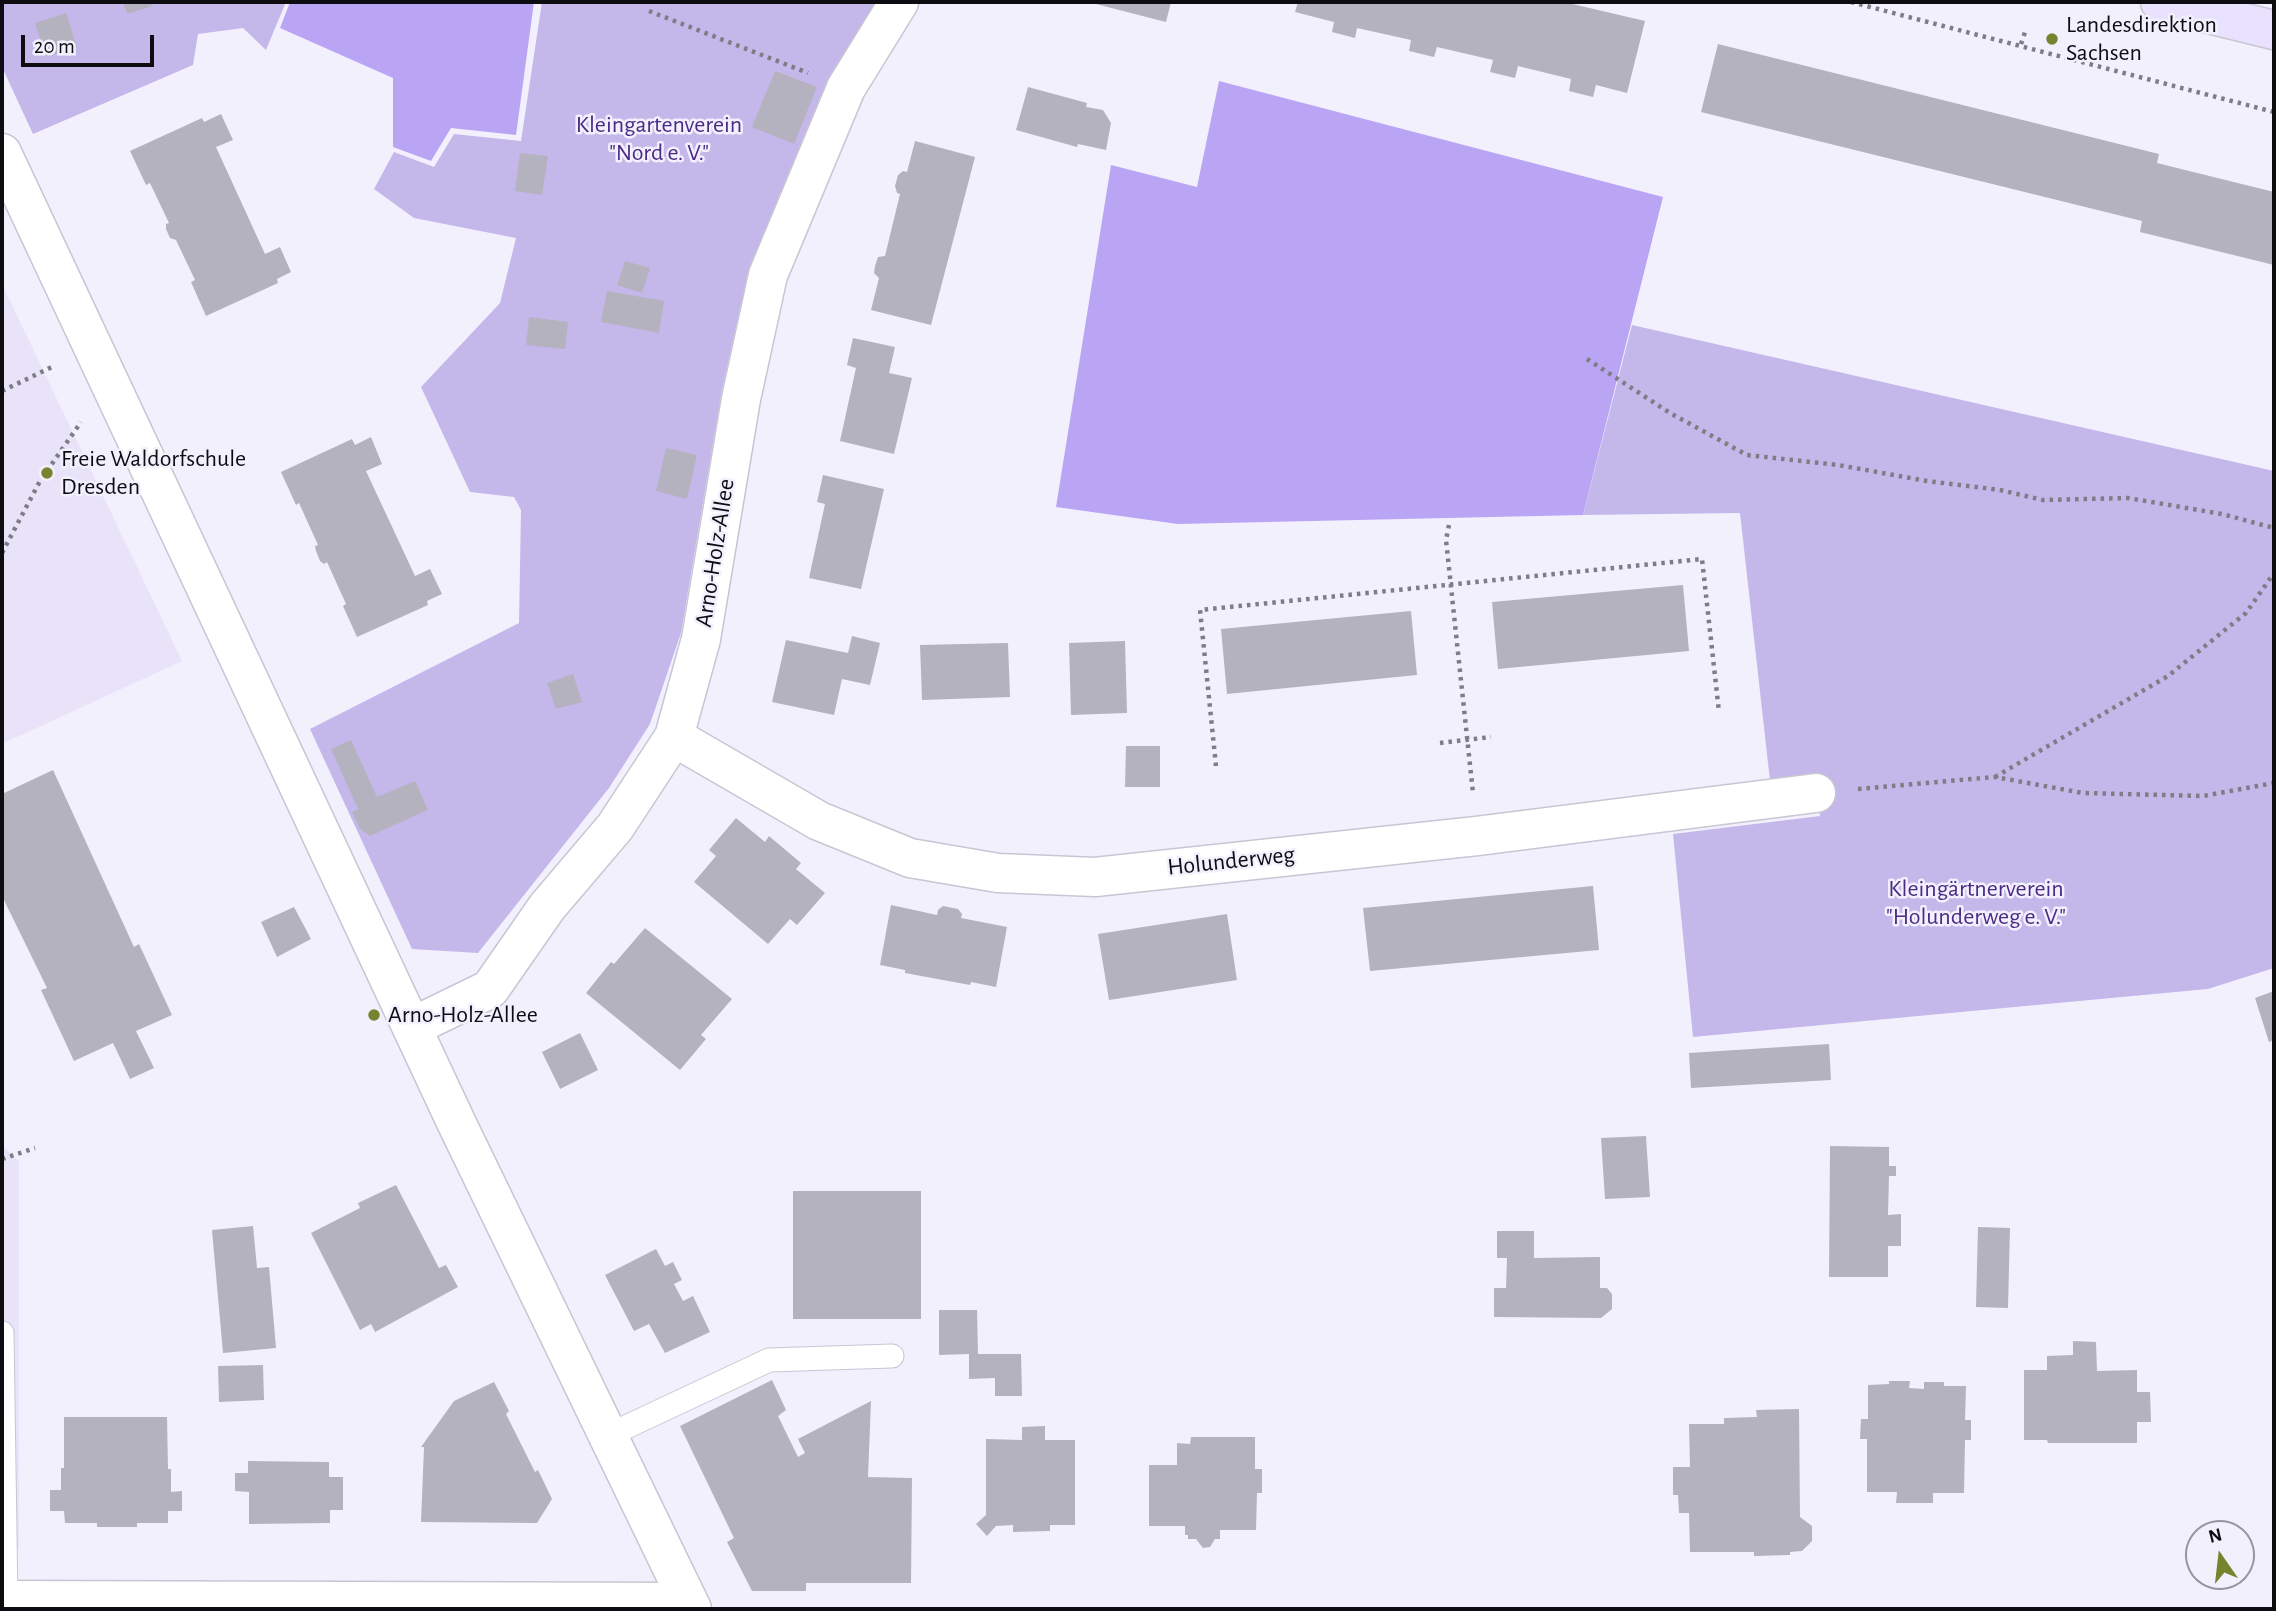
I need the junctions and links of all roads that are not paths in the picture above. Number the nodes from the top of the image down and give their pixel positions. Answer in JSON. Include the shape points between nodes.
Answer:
{"nodes":[{"id":1,"x":899,"y":2,"type":"edge"},
{"id":2,"x":2160,"y":2,"type":"edge"},
{"id":3,"x":2274,"y":30,"type":"edge"},
{"id":4,"x":2,"y":153,"type":"edge"},
{"id":5,"x":674,"y":737,"type":"junction"},
{"id":6,"x":1815,"y":793,"type":"road end"},
{"id":7,"x":412,"y":1027,"type":"junction"},
{"id":8,"x":2,"y":1333,"type":"edge"},
{"id":9,"x":892,"y":1356,"type":"dead end"},
{"id":10,"x":607,"y":1436,"type":"junction"},
{"id":11,"x":4,"y":1600,"type":"edge"},
{"id":12,"x":690,"y":1606,"type":"edge"}],
"edges":[{"from":1,"to":5,"type":"street","name":"Arno-Holz-Allee","via":[[846,88],[768,275],[741,399],[701,639]]},
{"from":2,"to":3,"type":"main road"},
{"from":4,"to":7,"type":"street"},
{"from":5,"to":6,"type":"street","name":"Holunderweg","via":[[819,821],[910,858],[998,873],[1095,877],[1477,836]]},
{"from":5,"to":7,"type":"street","name":"Arno-Holz-Allee","via":[[615,827],[547,907],[490,989]]},
{"from":7,"to":10,"type":"street"},
{"from":8,"to":11,"type":"lane"},
{"from":9,"to":10,"type":"lane","via":[[769,1360]]},
{"from":10,"to":12,"type":"street"},
{"from":11,"to":12,"type":"street"}]}
